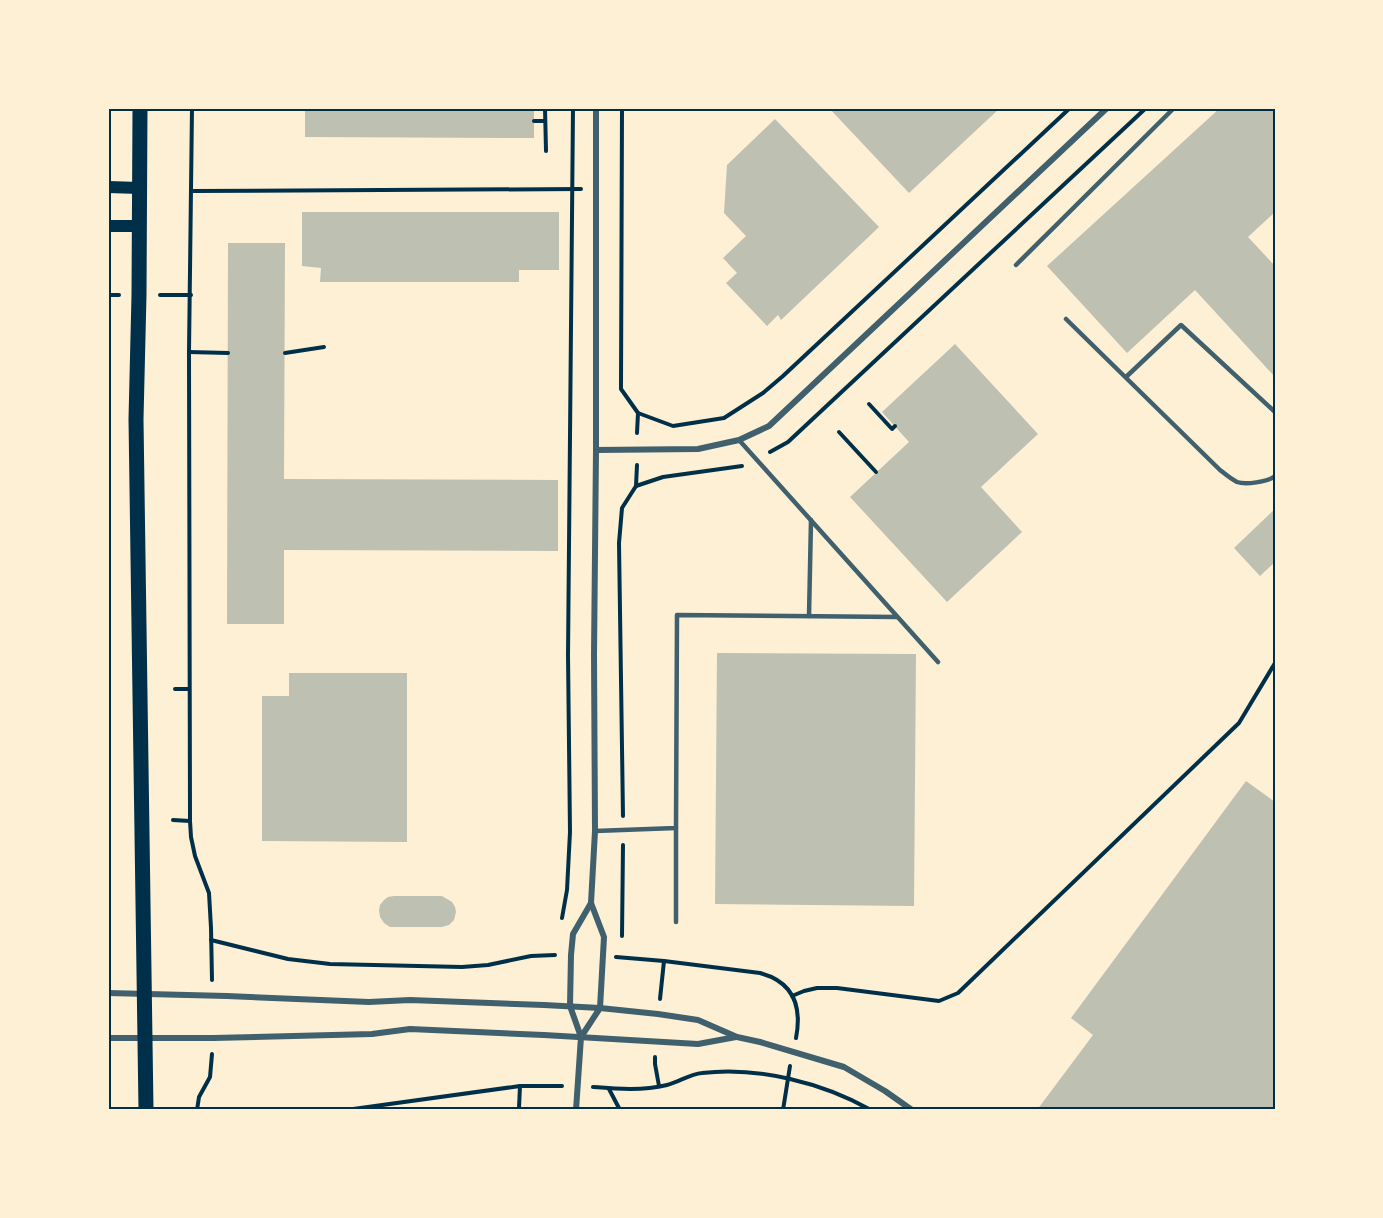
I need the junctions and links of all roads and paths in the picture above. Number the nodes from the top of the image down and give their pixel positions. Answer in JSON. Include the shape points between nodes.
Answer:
{"nodes":[{"id":1,"x":140,"y":108,"type":"edge"},
{"id":2,"x":192,"y":108,"type":"edge"},
{"id":3,"x":545,"y":108,"type":"edge"},
{"id":4,"x":573,"y":108,"type":"edge"},
{"id":5,"x":596,"y":108,"type":"edge"},
{"id":6,"x":622,"y":108,"type":"edge"},
{"id":7,"x":1070,"y":108,"type":"edge"},
{"id":8,"x":1107,"y":108,"type":"edge"},
{"id":9,"x":1174,"y":108,"type":"edge"},
{"id":10,"x":534,"y":121,"type":"dead end"},
{"id":11,"x":545,"y":121,"type":"junction"},
{"id":12,"x":546,"y":151,"type":"dead end"},
{"id":13,"x":108,"y":187,"type":"edge"},
{"id":14,"x":140,"y":188,"type":"junction"},
{"id":15,"x":572,"y":189,"type":"junction"},
{"id":16,"x":596,"y":190,"type":"junction"},
{"id":17,"x":192,"y":191,"type":"junction"},
{"id":18,"x":108,"y":226,"type":"edge"},
{"id":19,"x":139,"y":226,"type":"junction"},
{"id":20,"x":1016,"y":265,"type":"dead end"},
{"id":21,"x":1066,"y":319,"type":"dead end"},
{"id":22,"x":324,"y":347,"type":"dead end"},
{"id":23,"x":189,"y":352,"type":"junction"},
{"id":24,"x":228,"y":352,"type":"dead end"},
{"id":25,"x":285,"y":353,"type":"dead end"},
{"id":26,"x":1126,"y":377,"type":"junction"},
{"id":27,"x":869,"y":404,"type":"dead end"},
{"id":28,"x":1275,"y":412,"type":"edge"},
{"id":29,"x":638,"y":413,"type":"junction"},
{"id":30,"x":895,"y":426,"type":"dead end"},
{"id":31,"x":839,"y":432,"type":"dead end"},
{"id":32,"x":739,"y":440,"type":"junction"},
{"id":33,"x":596,"y":450,"type":"junction"},
{"id":34,"x":637,"y":450,"type":"junction"},
{"id":35,"x":876,"y":472,"type":"dead end"},
{"id":36,"x":1275,"y":476,"type":"edge"},
{"id":37,"x":811,"y":519,"type":"junction"},
{"id":38,"x":809,"y":616,"type":"junction"},
{"id":39,"x":897,"y":616,"type":"junction"},
{"id":40,"x":938,"y":662,"type":"dead end"},
{"id":41,"x":1275,"y":663,"type":"edge"},
{"id":42,"x":175,"y":688,"type":"dead end"},
{"id":43,"x":189,"y":689,"type":"junction"},
{"id":44,"x":173,"y":820,"type":"dead end"},
{"id":45,"x":190,"y":821,"type":"junction"},
{"id":46,"x":676,"y":828,"type":"junction"},
{"id":47,"x":623,"y":830,"type":"junction"},
{"id":48,"x":595,"y":831,"type":"junction"},
{"id":49,"x":591,"y":903,"type":"junction"},
{"id":50,"x":561,"y":922,"type":"dead end"},
{"id":51,"x":676,"y":922,"type":"dead end"},
{"id":52,"x":556,"y":954,"type":"dead end"},
{"id":53,"x":108,"y":993,"type":"edge"},
{"id":54,"x":144,"y":993,"type":"junction"},
{"id":55,"x":570,"y":1006,"type":"junction"},
{"id":56,"x":600,"y":1008,"type":"junction"},
{"id":57,"x":581,"y":1037,"type":"junction"},
{"id":58,"x":737,"y":1037,"type":"junction"},
{"id":59,"x":108,"y":1038,"type":"edge"},
{"id":60,"x":145,"y":1038,"type":"junction"},
{"id":61,"x":213,"y":1038,"type":"junction"},
{"id":62,"x":146,"y":1110,"type":"edge"},
{"id":63,"x":197,"y":1110,"type":"edge"},
{"id":64,"x":346,"y":1110,"type":"edge"},
{"id":65,"x":517,"y":1110,"type":"edge"},
{"id":66,"x":576,"y":1110,"type":"edge"},
{"id":67,"x":620,"y":1110,"type":"edge"},
{"id":68,"x":871,"y":1110,"type":"edge"},
{"id":69,"x":912,"y":1110,"type":"edge"}],
"edges":[{"from":1,"to":14,"type":"main road"},
{"from":2,"to":17,"type":"path"},
{"from":3,"to":11,"type":"path"},
{"from":4,"to":15,"type":"path"},
{"from":5,"to":16,"type":"street"},
{"from":6,"to":29,"type":"path","via":[[621,389]]},
{"from":7,"to":29,"type":"path","via":[[763,393],[724,418],[673,426]]},
{"from":8,"to":32,"type":"street","via":[[768,426]]},
{"from":9,"to":20,"type":"lane"},
{"from":10,"to":11,"type":"path"},
{"from":11,"to":12,"type":"path"},
{"from":13,"to":14,"type":"main road"},
{"from":14,"to":19,"type":"main road"},
{"from":15,"to":16,"type":"path"},
{"from":15,"to":17,"type":"path"},
{"from":15,"to":50,"type":"path","via":[[570,832]]},
{"from":16,"to":33,"type":"street"},
{"from":17,"to":23,"type":"path"},
{"from":18,"to":19,"type":"main road"},
{"from":19,"to":54,"type":"main road","via":[[136,419]]},
{"from":21,"to":26,"type":"lane"},
{"from":22,"to":25,"type":"path"},
{"from":23,"to":24,"type":"path"},
{"from":23,"to":43,"type":"path"},
{"from":26,"to":28,"type":"lane","via":[[1181,325]]},
{"from":26,"to":36,"type":"lane","via":[[1220,470],[1238,482],[1259,482]]},
{"from":27,"to":30,"type":"path","via":[[892,429]]},
{"from":29,"to":34,"type":"path"},
{"from":31,"to":35,"type":"path"},
{"from":32,"to":34,"type":"street","via":[[698,449]]},
{"from":32,"to":37,"type":"lane"},
{"from":33,"to":34,"type":"street"},
{"from":33,"to":48,"type":"street"},
{"from":34,"to":47,"type":"path","via":[[636,486],[622,508],[619,543]]},
{"from":37,"to":38,"type":"lane"},
{"from":37,"to":39,"type":"lane"},
{"from":38,"to":39,"type":"lane"},
{"from":38,"to":46,"type":"lane","via":[[677,615]]},
{"from":39,"to":40,"type":"lane"},
{"from":41,"to":47,"type":"path","via":[[1239,723],[958,993],[939,1001],[837,988],[817,988],[792,996],[774,978],[760,973],[622,958]]},
{"from":42,"to":43,"type":"path"},
{"from":43,"to":45,"type":"path"},
{"from":44,"to":45,"type":"path"},
{"from":45,"to":52,"type":"path","via":[[195,856],[208,893],[211,940],[288,959],[330,964],[462,968]]},
{"from":46,"to":47,"type":"lane"},
{"from":46,"to":51,"type":"lane"},
{"from":47,"to":48,"type":"lane"},
{"from":48,"to":49,"type":"street"},
{"from":49,"to":55,"type":"street","via":[[573,934]]},
{"from":49,"to":56,"type":"street","via":[[604,938]]},
{"from":53,"to":54,"type":"street"},
{"from":54,"to":55,"type":"street"},
{"from":54,"to":60,"type":"main road"},
{"from":55,"to":56,"type":"street"},
{"from":55,"to":57,"type":"street"},
{"from":56,"to":57,"type":"street"},
{"from":56,"to":58,"type":"street","via":[[698,1020]]},
{"from":57,"to":58,"type":"street","via":[[698,1044]]},
{"from":57,"to":61,"type":"street","via":[[410,1029],[372,1034]]},
{"from":57,"to":66,"type":"street"},
{"from":58,"to":69,"type":"street","via":[[844,1067]]},
{"from":59,"to":60,"type":"street"},
{"from":60,"to":61,"type":"street"},
{"from":60,"to":62,"type":"main road"},
{"from":61,"to":63,"type":"path","via":[[210,1077]]},
{"from":64,"to":65,"type":"path","via":[[520,1086]]},
{"from":67,"to":68,"type":"path","via":[[609,1089],[642,1090],[698,1073],[730,1071],[814,1085]]}]}
